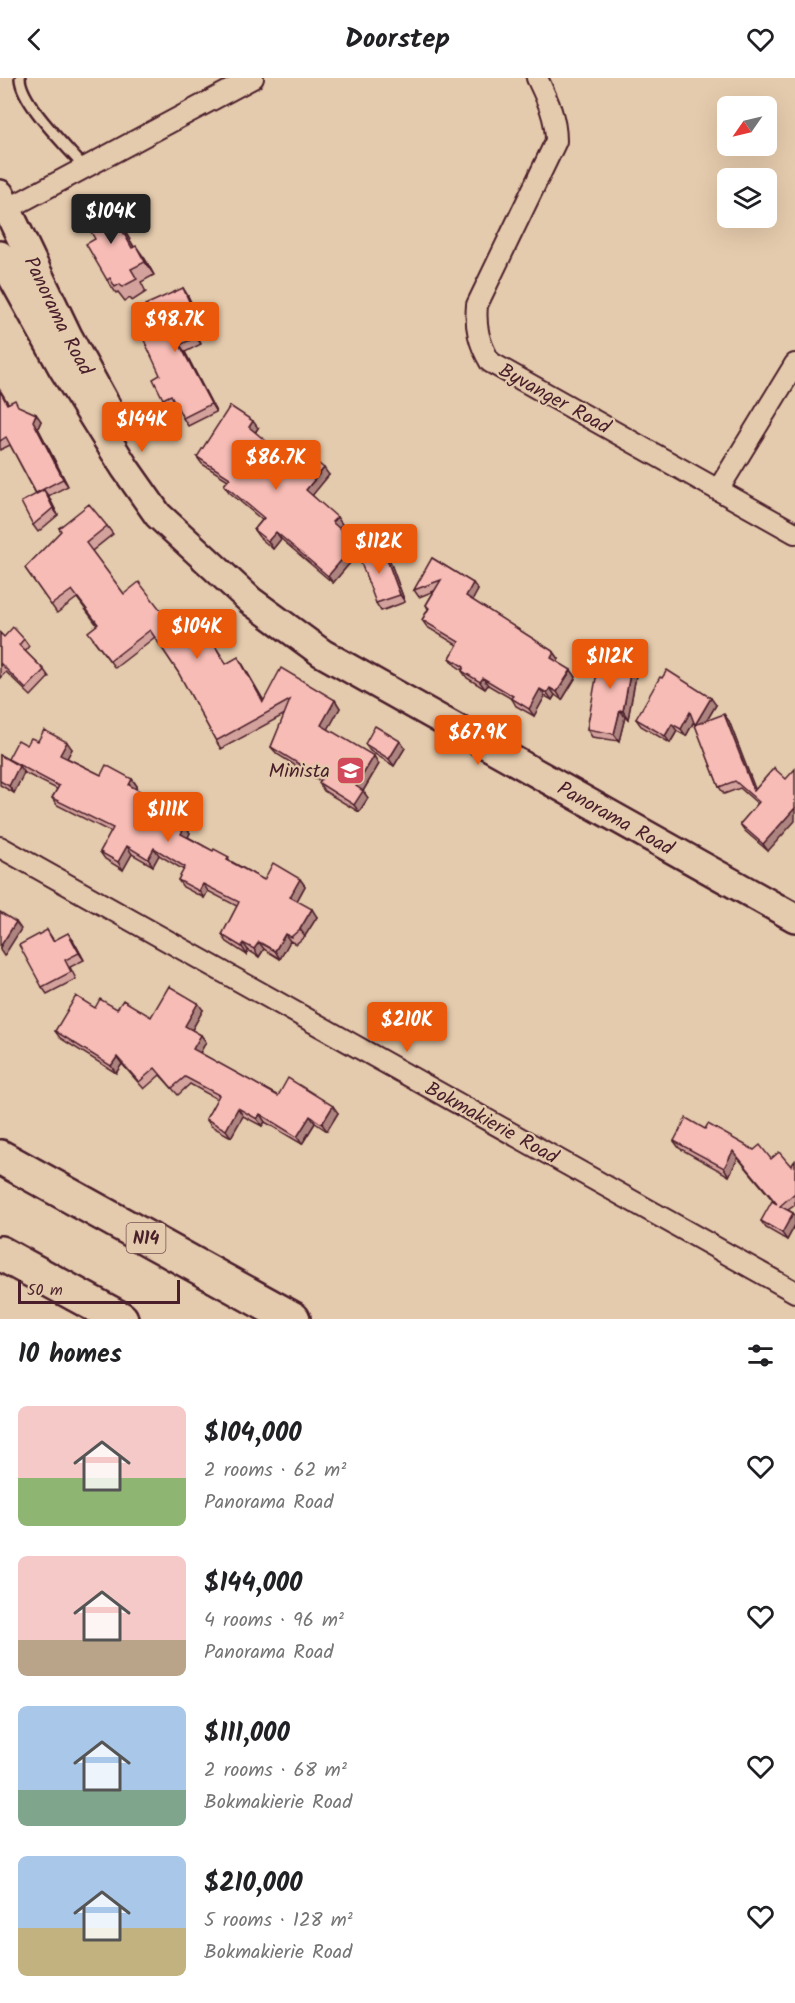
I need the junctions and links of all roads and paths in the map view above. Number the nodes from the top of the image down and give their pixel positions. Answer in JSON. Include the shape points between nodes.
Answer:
{"nodes":[{"id":1,"x":20,"y":78,"type":"edge"},
{"id":2,"x":253,"y":78,"type":"edge"},
{"id":3,"x":537,"y":78,"type":"edge"},
{"id":4,"x":84,"y":167,"type":"junction"},
{"id":5,"x":2,"y":205,"type":"edge"},
{"id":6,"x":0,"y":255,"type":"edge"},
{"id":7,"x":795,"y":364,"type":"edge"},
{"id":8,"x":718,"y":490,"type":"junction"},
{"id":9,"x":795,"y":533,"type":"edge"},
{"id":10,"x":203,"y":555,"type":"junction"},
{"id":11,"x":0,"y":847,"type":"edge"},
{"id":12,"x":795,"y":918,"type":"edge"},
{"id":13,"x":0,"y":1157,"type":"edge"},
{"id":14,"x":0,"y":1253,"type":"edge"},
{"id":15,"x":795,"y":1292,"type":"edge"},
{"id":16,"x":121,"y":1319,"type":"edge"},
{"id":17,"x":293,"y":1319,"type":"edge"}],
"edges":[{"from":1,"to":4,"type":"lane","via":[[20,87],[31,105]]},
{"from":2,"to":4,"type":"street"},
{"from":3,"to":8,"type":"street","name":"Byvanger Road","via":[[556,124],[556,141],[477,305],[479,342],[490,362]]},
{"from":4,"to":5,"type":"street"},
{"from":5,"to":10,"type":"street","name":"Panorama Road","via":[[135,459]]},
{"from":6,"to":10,"type":"street","name":"Panorama Road","via":[[62,367],[125,468],[158,515]]},
{"from":7,"to":8,"type":"street"},
{"from":8,"to":9,"type":"street","name":"Byvanger Road"},
{"from":10,"to":12,"type":"street","name":"Panorama Road","via":[[252,601],[322,653]]},
{"from":11,"to":15,"type":"street","name":"Bokmakierie Road"},
{"from":13,"to":17,"type":"highway","number":"N14"},
{"from":14,"to":16,"type":"highway"}]}
